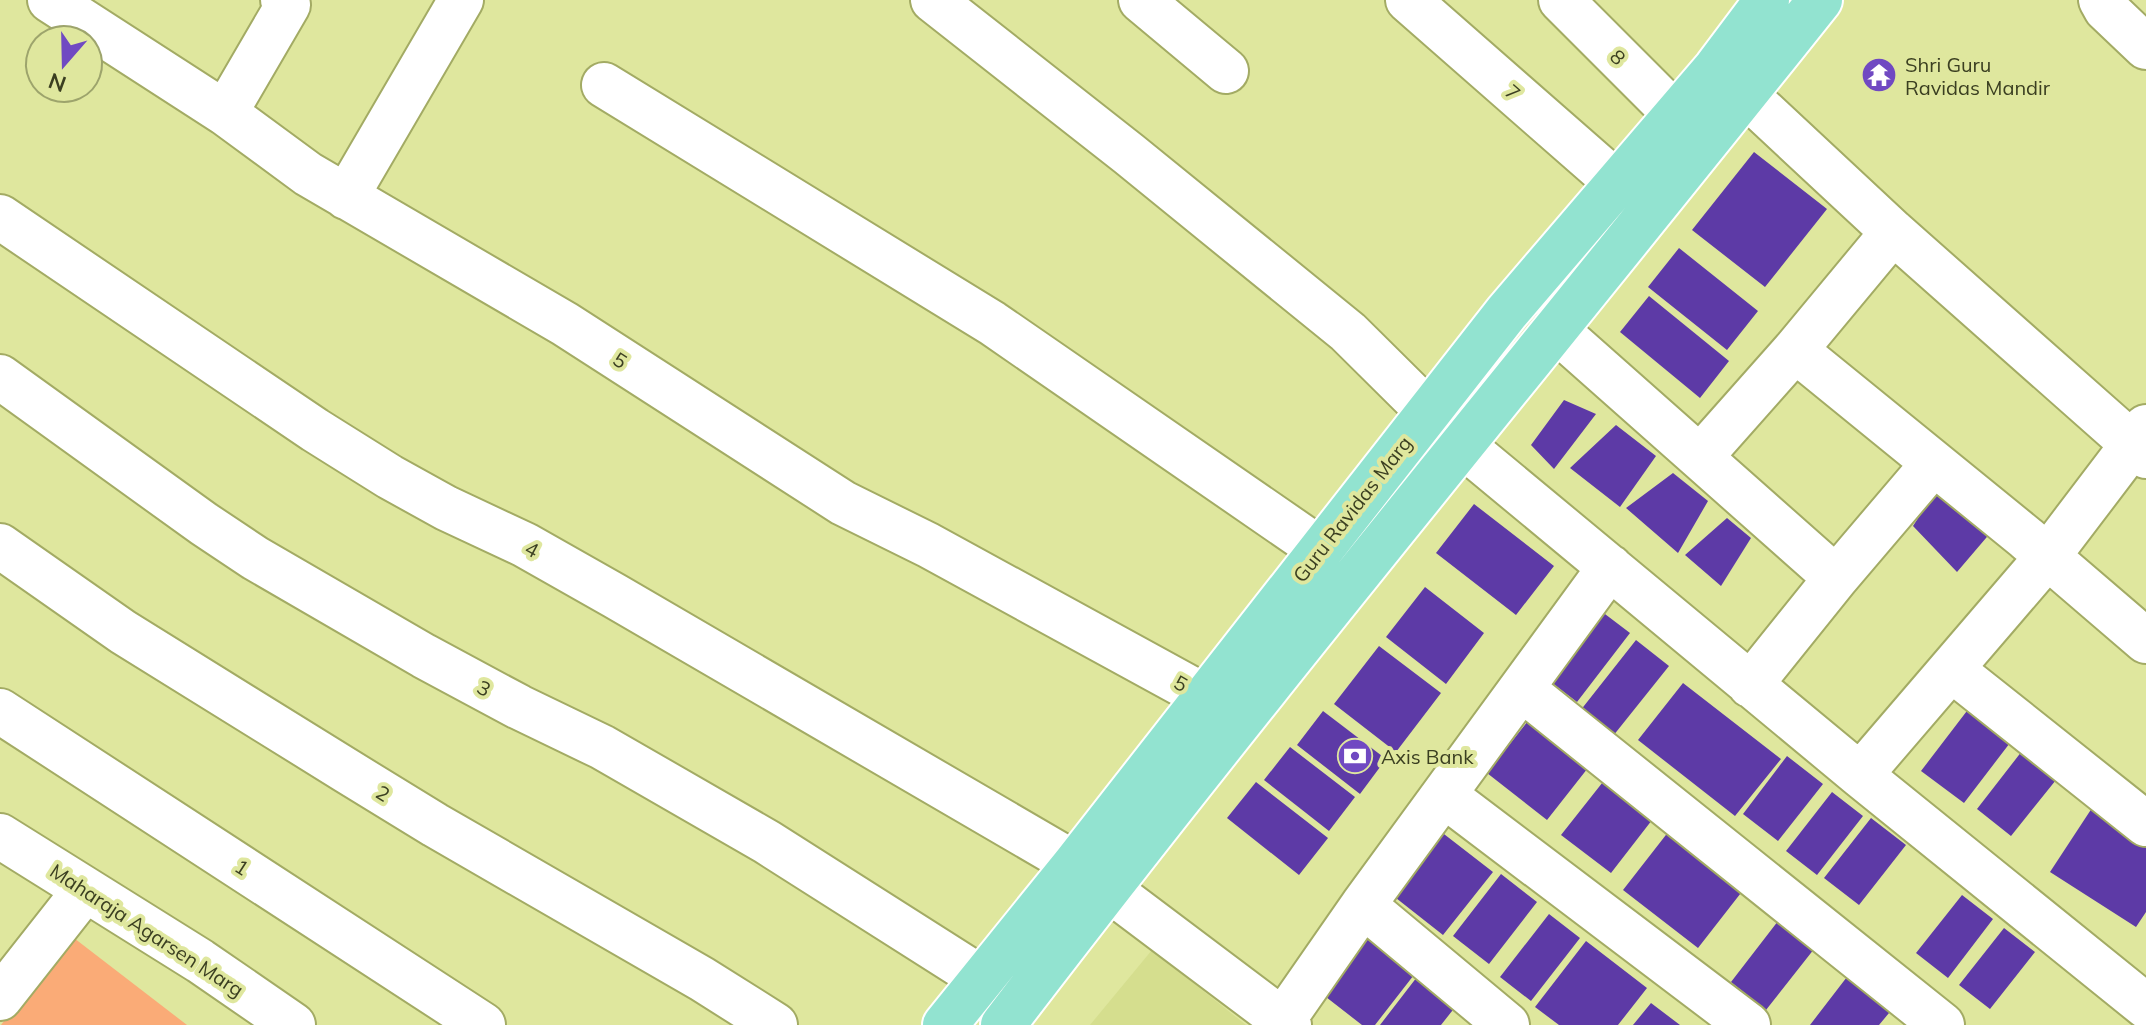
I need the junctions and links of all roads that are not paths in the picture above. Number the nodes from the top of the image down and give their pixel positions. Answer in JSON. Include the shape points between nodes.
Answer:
{"nodes":[{"id":1,"x":50,"y":0,"type":"edge"},
{"id":2,"x":461,"y":0,"type":"edge"},
{"id":3,"x":933,"y":0,"type":"edge"},
{"id":4,"x":1141,"y":0,"type":"edge"},
{"id":5,"x":1408,"y":0,"type":"edge"},
{"id":6,"x":1561,"y":0,"type":"edge"},
{"id":7,"x":1767,"y":0,"type":"edge"},
{"id":8,"x":1820,"y":0,"type":"edge"},
{"id":9,"x":2101,"y":0,"type":"edge"},
{"id":10,"x":287,"y":2,"type":"edge"},
{"id":11,"x":2146,"y":47,"type":"edge"},
{"id":12,"x":1226,"y":71,"type":"dead end"},
{"id":13,"x":1730,"y":81,"type":"junction"},
{"id":14,"x":604,"y":85,"type":"dead end"},
{"id":15,"x":225,"y":113,"type":"junction"},
{"id":16,"x":1675,"y":114,"type":"junction"},
{"id":17,"x":1618,"y":184,"type":"junction"},
{"id":18,"x":346,"y":197,"type":"junction"},
{"id":19,"x":0,"y":217,"type":"edge"},
{"id":20,"x":1893,"y":232,"type":"junction"},
{"id":21,"x":1555,"y":329,"type":"junction"},
{"id":22,"x":1795,"y":350,"type":"junction"},
{"id":23,"x":0,"y":377,"type":"edge"},
{"id":24,"x":1429,"y":409,"type":"junction"},
{"id":25,"x":2141,"y":443,"type":"edge"},
{"id":26,"x":1461,"y":444,"type":"junction"},
{"id":27,"x":1701,"y":456,"type":"junction"},
{"id":28,"x":1933,"y":464,"type":"junction"},
{"id":29,"x":0,"y":546,"type":"edge"},
{"id":30,"x":1321,"y":550,"type":"junction"},
{"id":31,"x":2048,"y":556,"type":"junction"},
{"id":32,"x":1610,"y":567,"type":"junction"},
{"id":33,"x":1836,"y":578,"type":"junction"},
{"id":34,"x":2146,"y":641,"type":"edge"},
{"id":35,"x":1951,"y":669,"type":"junction"},
{"id":36,"x":1750,"y":685,"type":"junction"},
{"id":37,"x":1522,"y":689,"type":"junction"},
{"id":38,"x":1204,"y":696,"type":"junction"},
{"id":39,"x":0,"y":711,"type":"edge"},
{"id":40,"x":1860,"y":775,"type":"junction"},
{"id":41,"x":1444,"y":795,"type":"junction"},
{"id":42,"x":2146,"y":824,"type":"edge"},
{"id":43,"x":0,"y":836,"type":"edge"},
{"id":44,"x":0,"y":862,"type":"edge"},
{"id":45,"x":1091,"y":875,"type":"junction"},
{"id":46,"x":78,"y":900,"type":"junction"},
{"id":47,"x":1363,"y":905,"type":"junction"},
{"id":48,"x":981,"y":978,"type":"junction"},
{"id":49,"x":0,"y":998,"type":"edge"},
{"id":50,"x":2146,"y":1006,"type":"edge"},
{"id":51,"x":1286,"y":1022,"type":"edge"},
{"id":52,"x":241,"y":1025,"type":"edge"},
{"id":53,"x":293,"y":1025,"type":"edge"},
{"id":54,"x":483,"y":1025,"type":"edge"},
{"id":55,"x":775,"y":1025,"type":"edge"},
{"id":56,"x":945,"y":1025,"type":"edge"},
{"id":57,"x":1003,"y":1025,"type":"edge"},
{"id":58,"x":1507,"y":1025,"type":"edge"},
{"id":59,"x":1748,"y":1025,"type":"edge"},
{"id":60,"x":1942,"y":1025,"type":"edge"}],
"edges":[{"from":1,"to":15,"type":"street","name":"5"},
{"from":2,"to":18,"type":"street"},
{"from":3,"to":24,"type":"street","via":[[1315,304]]},
{"from":4,"to":12,"type":"street"},
{"from":5,"to":17,"type":"street","name":"7"},
{"from":6,"to":16,"type":"street","name":"8"},
{"from":7,"to":13,"type":"main road","name":"Guru Ravidas Marg"},
{"from":8,"to":13,"type":"main road","name":"Guru Ravidas Marg"},
{"from":9,"to":11,"type":"street"},
{"from":10,"to":15,"type":"street"},
{"from":13,"to":16,"type":"main road","name":"Guru Ravidas Marg"},
{"from":13,"to":20,"type":"street"},
{"from":13,"to":21,"type":"main road","name":"Guru Ravidas Marg"},
{"from":14,"to":30,"type":"street","via":[[992,323]]},
{"from":15,"to":18,"type":"street","name":"5"},
{"from":16,"to":17,"type":"main road","name":"Guru Ravidas Marg"},
{"from":17,"to":24,"type":"main road","name":"Guru Ravidas Marg"},
{"from":18,"to":38,"type":"street","name":"5","via":[[565,324],[843,503]]},
{"from":19,"to":45,"type":"street","name":"4","via":[[390,477],[615,596]]},
{"from":20,"to":22,"type":"street"},
{"from":20,"to":25,"type":"street"},
{"from":21,"to":26,"type":"main road","name":"Guru Ravidas Marg"},
{"from":21,"to":27,"type":"street"},
{"from":22,"to":27,"type":"street"},
{"from":22,"to":28,"type":"street"},
{"from":23,"to":48,"type":"street","name":"3","via":[[255,558],[767,842]]},
{"from":24,"to":26,"type":"street"},
{"from":24,"to":30,"type":"main road","name":"Guru Ravidas Marg"},
{"from":25,"to":31,"type":"street"},
{"from":26,"to":32,"type":"street"},
{"from":26,"to":45,"type":"main road","name":"Guru Ravidas Marg"},
{"from":27,"to":33,"type":"street"},
{"from":28,"to":31,"type":"street"},
{"from":28,"to":33,"type":"street"},
{"from":29,"to":55,"type":"street","name":"2","via":[[123,632],[347,771]]},
{"from":30,"to":38,"type":"main road","name":"Guru Ravidas Marg"},
{"from":31,"to":34,"type":"street"},
{"from":31,"to":35,"type":"street"},
{"from":32,"to":36,"type":"street"},
{"from":32,"to":37,"type":"street"},
{"from":33,"to":36,"type":"street"},
{"from":35,"to":40,"type":"street"},
{"from":35,"to":42,"type":"street"},
{"from":36,"to":40,"type":"street"},
{"from":37,"to":41,"type":"street"},
{"from":37,"to":60,"type":"street"},
{"from":38,"to":45,"type":"main road","name":"Guru Ravidas Marg"},
{"from":39,"to":54,"type":"street","name":"1"},
{"from":40,"to":50,"type":"street"},
{"from":41,"to":47,"type":"street"},
{"from":41,"to":59,"type":"street"},
{"from":43,"to":46,"type":"street","name":"Maharaja Agarsen Marg"},
{"from":44,"to":46,"type":"street","name":"Maharaja Agarsen Marg"},
{"from":45,"to":48,"type":"main road","name":"Guru Ravidas Marg"},
{"from":45,"to":51,"type":"street","name":"4"},
{"from":45,"to":57,"type":"main road","name":"Guru Ravidas Marg"},
{"from":46,"to":49,"type":"street"},
{"from":46,"to":52,"type":"street","name":"Maharaja Agarsen Marg"},
{"from":46,"to":53,"type":"street","name":"Maharaja Agarsen Marg","via":[[200,961]]},
{"from":47,"to":51,"type":"street"},
{"from":47,"to":58,"type":"street"},
{"from":48,"to":56,"type":"main road","name":"Guru Ravidas Marg"}]}
